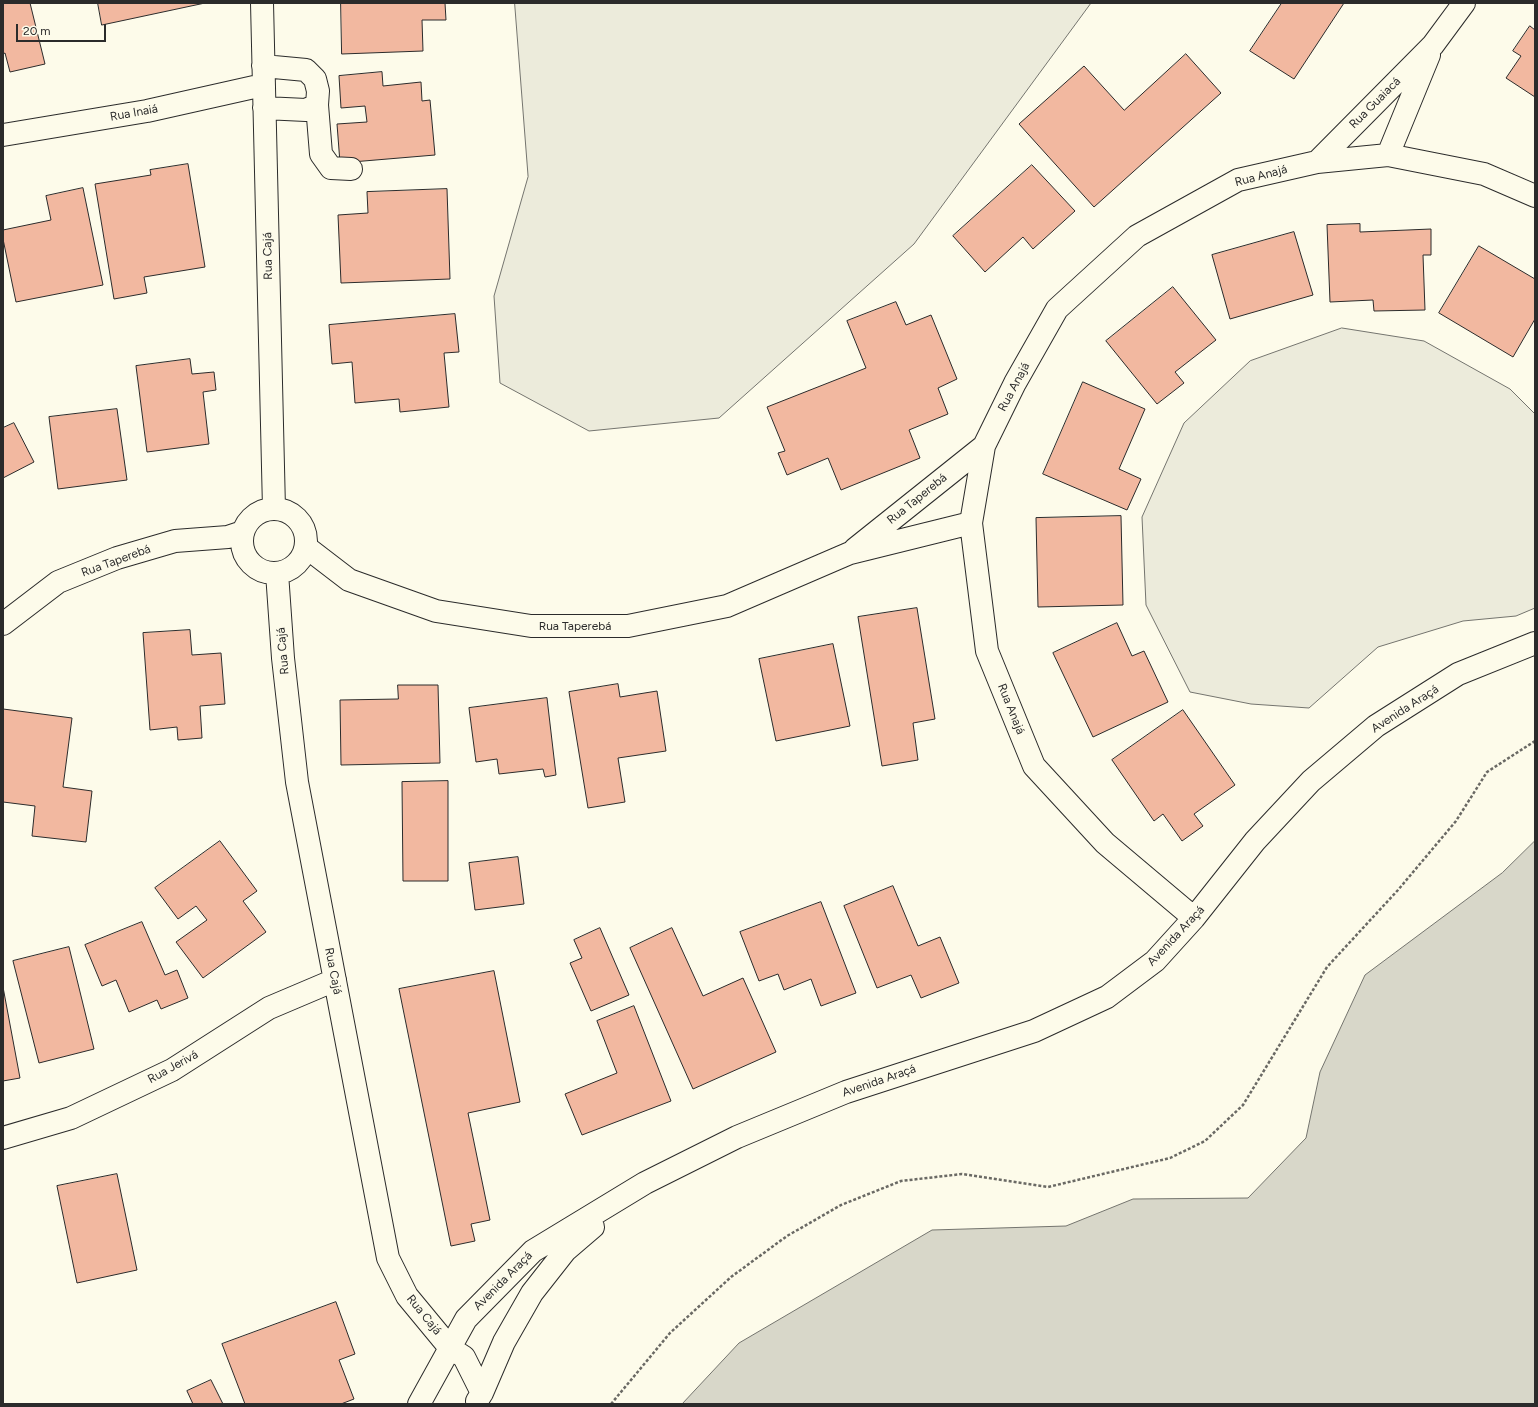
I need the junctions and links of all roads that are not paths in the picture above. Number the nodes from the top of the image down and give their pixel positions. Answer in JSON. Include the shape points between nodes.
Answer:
{"nodes":[{"id":1,"x":262,"y":3,"type":"edge"},
{"id":2,"x":1464,"y":3,"type":"edge"},
{"id":3,"x":1433,"y":45,"type":"junction"},
{"id":4,"x":263,"y":75,"type":"junction"},
{"id":5,"x":317,"y":104,"type":"junction"},
{"id":6,"x":264,"y":108,"type":"junction"},
{"id":7,"x":3,"y":134,"type":"edge"},
{"id":8,"x":1388,"y":155,"type":"junction"},
{"id":9,"x":1317,"y":162,"type":"junction"},
{"id":10,"x":351,"y":169,"type":"dead end"},
{"id":11,"x":1535,"y":196,"type":"edge"},
{"id":12,"x":984,"y":446,"type":"junction"},
{"id":13,"x":274,"y":509,"type":"junction"},
{"id":14,"x":971,"y":522,"type":"junction"},
{"id":15,"x":243,"y":532,"type":"junction"},
{"id":16,"x":306,"y":547,"type":"junction"},
{"id":17,"x":850,"y":553,"type":"junction"},
{"id":18,"x":277,"y":573,"type":"junction"},
{"id":19,"x":3,"y":624,"type":"edge"},
{"id":20,"x":1535,"y":643,"type":"edge"},
{"id":21,"x":1194,"y":918,"type":"junction"},
{"id":22,"x":335,"y":980,"type":"junction"},
{"id":23,"x":3,"y":1138,"type":"edge"},
{"id":24,"x":645,"y":1182,"type":"junction"},
{"id":25,"x":450,"y":1348,"type":"junction"},
{"id":26,"x":479,"y":1398,"type":"edge"},
{"id":27,"x":419,"y":1404,"type":"edge"}],
"edges":[{"from":1,"to":4,"type":"street","name":"Rua Cajá"},
{"from":2,"to":3,"type":"street","name":"Rua Guaiacá"},
{"from":3,"to":8,"type":"street","name":"Rua Guaiacá"},
{"from":3,"to":9,"type":"street","name":"Rua Guaiacá"},
{"from":4,"to":5,"type":"street","name":"Rua Inaiá","via":[[306,70],[315,78]]},
{"from":4,"to":6,"type":"street","name":"Rua Cajá"},
{"from":4,"to":7,"type":"street","name":"Rua Inaiá","via":[[147,111]]},
{"from":5,"to":6,"type":"street","via":[[306,110]]},
{"from":5,"to":10,"type":"street","name":"Rua Inaiá","via":[[321,154],[331,168]]},
{"from":6,"to":13,"type":"street","name":"Rua Cajá"},
{"from":8,"to":9,"type":"street","name":"Rua Anajá"},
{"from":8,"to":11,"type":"street","name":"Rua Anajá","via":[[1484,174]]},
{"from":9,"to":12,"type":"street","name":"Rua Anajá","via":[[1238,180],[1137,236],[1057,309],[1015,383]]},
{"from":12,"to":14,"type":"street","name":"Rua Anajá"},
{"from":12,"to":17,"type":"street","name":"Rua Taperebá"},
{"from":13,"to":15,"type":"street","via":[[255,515]]},
{"from":13,"to":16,"type":"street","via":[[285,511],[302,525]]},
{"from":14,"to":17,"type":"street","name":"Rua Taperebá"},
{"from":14,"to":21,"type":"street","name":"Rua Anajá","via":[[987,651],[1034,766],[1105,843]]},
{"from":15,"to":18,"type":"street","via":[[243,547],[249,562],[267,572]]},
{"from":15,"to":19,"type":"street","name":"Rua Taperebá","via":[[228,537],[175,541],[117,558],[58,582]]},
{"from":16,"to":17,"type":"street","name":"Rua Taperebá","via":[[349,580],[436,611],[531,626],[628,626],[727,606]]},
{"from":16,"to":18,"type":"street","via":[[296,565]]},
{"from":18,"to":22,"type":"street","name":"Rua Cajá","via":[[283,658],[297,782]]},
{"from":20,"to":21,"type":"street","name":"Avenida Araçá","via":[[1458,674],[1376,726],[1311,782],[1255,841]]},
{"from":21,"to":24,"type":"street","name":"Avenida Araçá","via":[[1155,961],[1107,998],[1034,1031],[846,1092],[737,1137]]},
{"from":22,"to":23,"type":"street","name":"Rua Jerivá","via":[[269,1008],[172,1070],[71,1118]]},
{"from":22,"to":25,"type":"street","name":"Rua Cajá","via":[[388,1258],[407,1296]]},
{"from":24,"to":25,"type":"street","name":"Avenida Araçá","via":[[533,1251],[466,1320]]},
{"from":24,"to":26,"type":"street","name":"Avenida Araçá","via":[[565,1251],[537,1287],[504,1342]]},
{"from":25,"to":26,"type":"street","name":"Rua Cajá","via":[[464,1356]]},
{"from":25,"to":27,"type":"street","name":"Avenida Araçá"}]}
